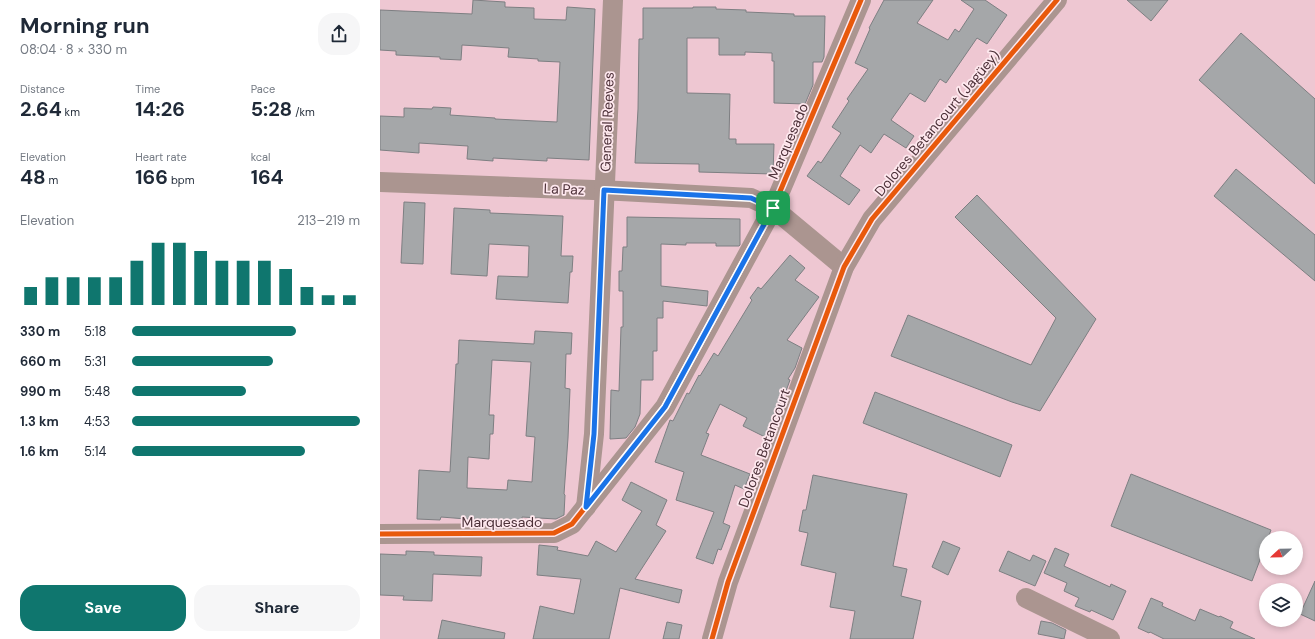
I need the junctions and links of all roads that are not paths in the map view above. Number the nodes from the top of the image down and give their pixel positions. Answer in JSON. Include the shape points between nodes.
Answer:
{"nodes":[{"id":1,"x":613,"y":0,"type":"edge"},
{"id":2,"x":861,"y":0,"type":"edge"},
{"id":3,"x":1057,"y":0,"type":"edge"},
{"id":4,"x":380,"y":182,"type":"edge"},
{"id":5,"x":604,"y":190,"type":"junction"},
{"id":6,"x":773,"y":208,"type":"junction"},
{"id":7,"x":844,"y":267,"type":"junction"},
{"id":8,"x":586,"y":507,"type":"junction"},
{"id":9,"x":380,"y":534,"type":"edge"},
{"id":10,"x":1026,"y":598,"type":"dead end"},
{"id":11,"x":1087,"y":634,"type":"edge"},
{"id":12,"x":712,"y":639,"type":"edge"},
{"id":13,"x":1110,"y":639,"type":"edge"}],
"edges":[{"from":1,"to":5,"type":"street","name":"General Reeves"},
{"from":2,"to":6,"type":"street","name":"Marquesado"},
{"from":3,"to":7,"type":"street","name":"Dolores Betancourt (Jagüey)","via":[[872,219]]},
{"from":4,"to":5,"type":"street","name":"La Paz"},
{"from":5,"to":6,"type":"street","name":"La Paz","via":[[751,198]]},
{"from":5,"to":8,"type":"street","name":"General Reeves","via":[[594,434]]},
{"from":6,"to":7,"type":"street","name":"La Paz"},
{"from":6,"to":8,"type":"street","name":"Marquesado","via":[[665,407]]},
{"from":7,"to":12,"type":"street","name":"Dolores Betancourt","via":[[728,582]]},
{"from":8,"to":9,"type":"street","name":"Marquesado","via":[[572,524],[554,534]]},
{"from":10,"to":11,"type":"street"},
{"from":11,"to":13,"type":"street"}]}
